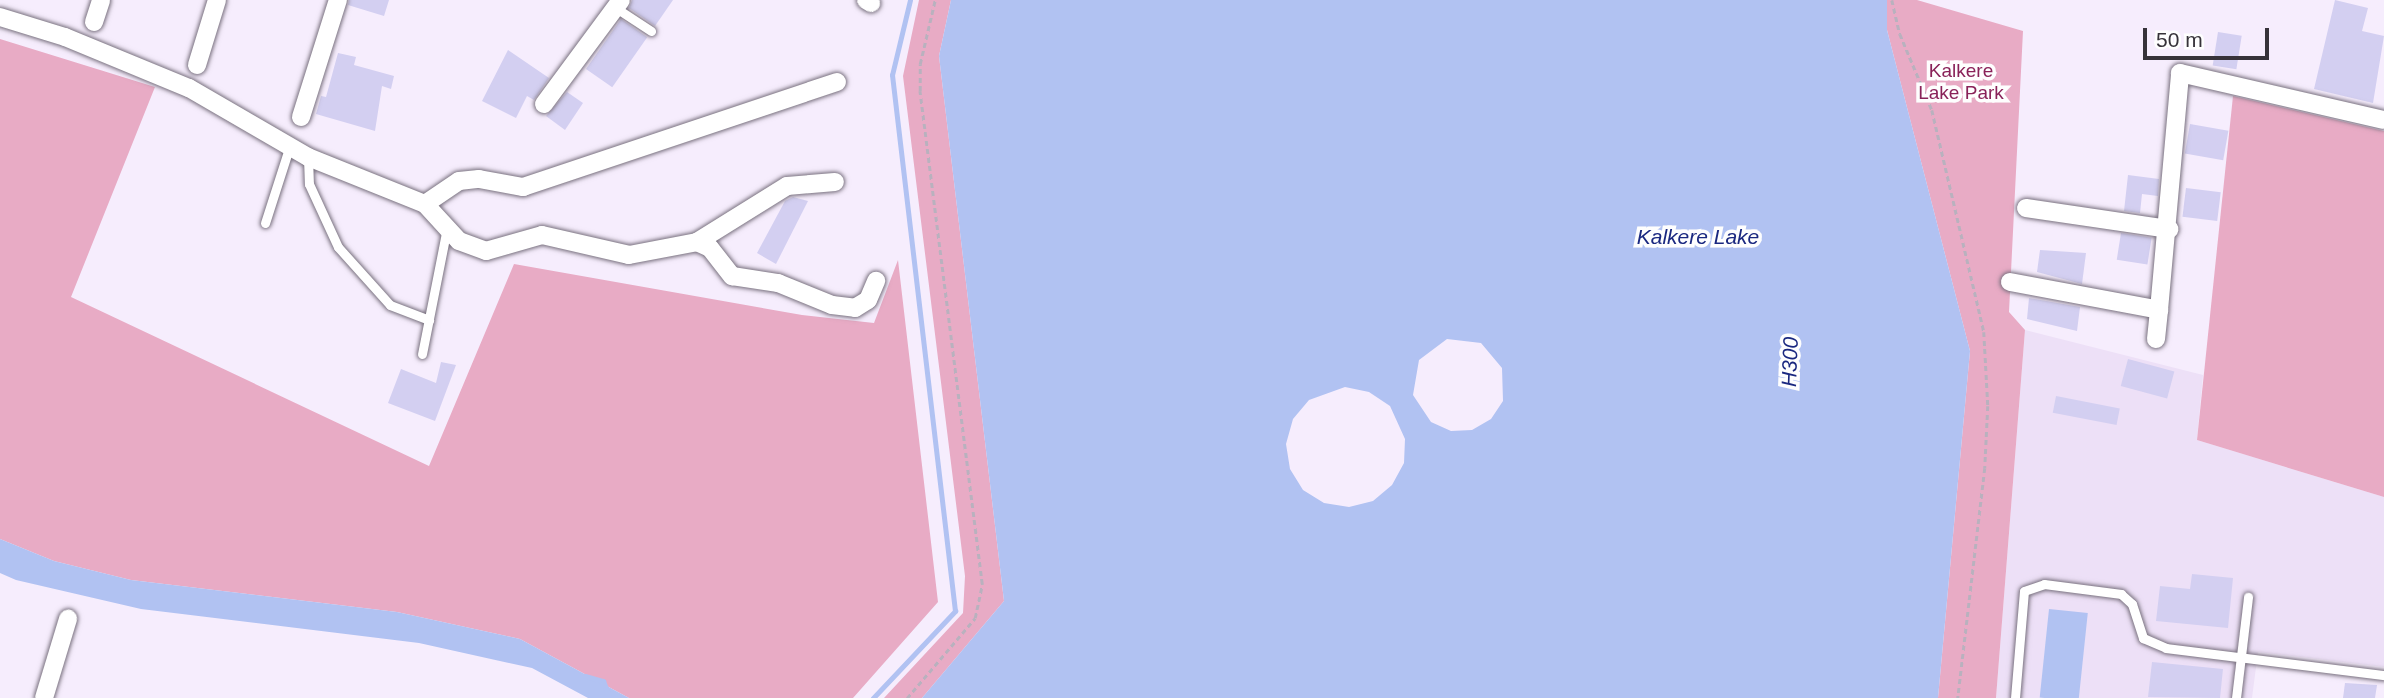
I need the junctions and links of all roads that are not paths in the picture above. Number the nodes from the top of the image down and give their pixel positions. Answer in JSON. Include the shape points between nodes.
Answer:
{"nodes":[{"id":1,"x":101,"y":0,"type":"edge"},
{"id":2,"x":217,"y":0,"type":"edge"},
{"id":3,"x":338,"y":0,"type":"edge"},
{"id":4,"x":619,"y":4,"type":"edge"},
{"id":5,"x":0,"y":17,"type":"edge"},
{"id":6,"x":94,"y":22,"type":"dead end"},
{"id":7,"x":651,"y":31,"type":"dead end"},
{"id":8,"x":197,"y":65,"type":"dead end"},
{"id":9,"x":837,"y":82,"type":"dead end"},
{"id":10,"x":544,"y":104,"type":"dead end"},
{"id":11,"x":300,"y":117,"type":"dead end"},
{"id":12,"x":2384,"y":120,"type":"edge"},
{"id":13,"x":290,"y":145,"type":"junction"},
{"id":14,"x":308,"y":157,"type":"junction"},
{"id":15,"x":835,"y":182,"type":"dead end"},
{"id":16,"x":425,"y":204,"type":"junction"},
{"id":17,"x":2026,"y":208,"type":"dead end"},
{"id":18,"x":265,"y":223,"type":"dead end"},
{"id":19,"x":448,"y":226,"type":"junction"},
{"id":20,"x":2169,"y":229,"type":"junction"},
{"id":21,"x":697,"y":242,"type":"junction"},
{"id":22,"x":876,"y":281,"type":"dead end"},
{"id":23,"x":2010,"y":282,"type":"dead end"},
{"id":24,"x":2159,"y":310,"type":"junction"},
{"id":25,"x":429,"y":320,"type":"junction"},
{"id":26,"x":2155,"y":339,"type":"dead end"},
{"id":27,"x":422,"y":354,"type":"dead end"},
{"id":28,"x":2248,"y":597,"type":"dead end"},
{"id":29,"x":68,"y":618,"type":"dead end"},
{"id":30,"x":2240,"y":659,"type":"junction"},
{"id":31,"x":2384,"y":675,"type":"edge"},
{"id":32,"x":44,"y":698,"type":"edge"},
{"id":33,"x":2015,"y":698,"type":"edge"},
{"id":34,"x":2235,"y":698,"type":"edge"}],
"edges":[{"from":1,"to":6,"type":"street"},
{"from":2,"to":8,"type":"street"},
{"from":3,"to":11,"type":"street"},
{"from":4,"to":7,"type":"lane"},
{"from":4,"to":10,"type":"street"},
{"from":5,"to":13,"type":"street","via":[[65,37],[189,88]]},
{"from":9,"to":16,"type":"street","via":[[523,187],[479,179],[459,181]]},
{"from":12,"to":20,"type":"street","via":[[2180,73]]},
{"from":13,"to":14,"type":"street"},
{"from":13,"to":18,"type":"lane"},
{"from":14,"to":16,"type":"street"},
{"from":14,"to":25,"type":"lane","via":[[309,184],[338,247],[390,305]]},
{"from":15,"to":21,"type":"street","via":[[787,186]]},
{"from":16,"to":19,"type":"street"},
{"from":17,"to":20,"type":"street"},
{"from":19,"to":21,"type":"street","via":[[459,241],[486,251],[542,235],[629,255]]},
{"from":19,"to":25,"type":"lane"},
{"from":20,"to":24,"type":"street"},
{"from":21,"to":22,"type":"street","via":[[710,248],[732,276],[778,282],[832,304],[855,308],[868,299]]},
{"from":23,"to":24,"type":"street"},
{"from":24,"to":26,"type":"street"},
{"from":25,"to":27,"type":"lane"},
{"from":28,"to":30,"type":"lane"},
{"from":29,"to":32,"type":"street"},
{"from":30,"to":31,"type":"lane"},
{"from":30,"to":33,"type":"lane","via":[[2152,644],[2143,638],[2132,604],[2112,590],[2059,583],[2035,585],[2024,591]]},
{"from":30,"to":34,"type":"lane"}]}
